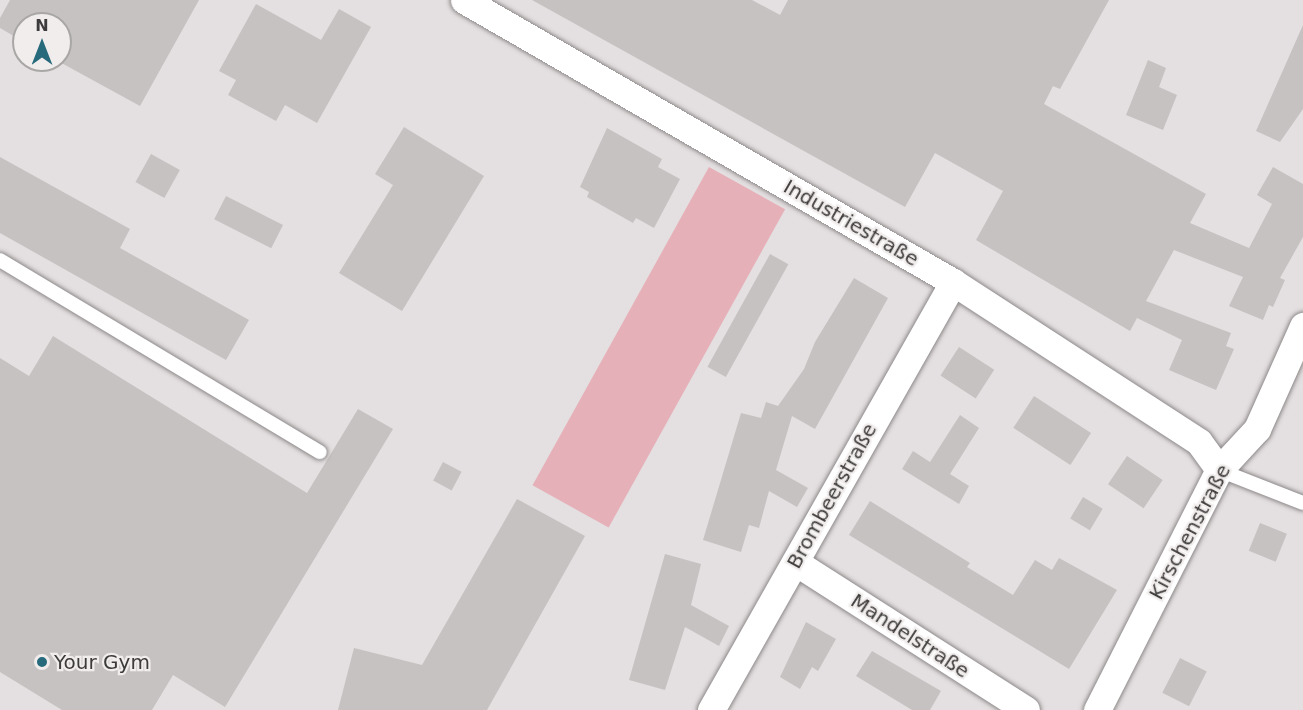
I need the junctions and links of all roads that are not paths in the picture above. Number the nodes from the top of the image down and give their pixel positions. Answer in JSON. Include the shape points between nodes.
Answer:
{"nodes":[{"id":1,"x":464,"y":0,"type":"edge"},
{"id":2,"x":0,"y":260,"type":"edge"},
{"id":3,"x":953,"y":282,"type":"junction"},
{"id":4,"x":1303,"y":326,"type":"edge"},
{"id":5,"x":320,"y":452,"type":"dead end"},
{"id":6,"x":1219,"y":470,"type":"junction"},
{"id":7,"x":1303,"y":503,"type":"edge"},
{"id":8,"x":795,"y":562,"type":"junction"},
{"id":9,"x":711,"y":710,"type":"edge"},
{"id":10,"x":1026,"y":710,"type":"edge"},
{"id":11,"x":1097,"y":710,"type":"edge"}],
"edges":[{"from":1,"to":3,"type":"street","name":"Industriestraße"},
{"from":2,"to":5,"type":"lane"},
{"from":3,"to":6,"type":"street","name":"Industriestraße","via":[[1199,442]]},
{"from":3,"to":8,"type":"street","name":"Brombeerstraße"},
{"from":4,"to":6,"type":"street","name":"Kirschenstraße","via":[[1257,429]]},
{"from":6,"to":7,"type":"lane"},
{"from":6,"to":11,"type":"street","name":"Kirschenstraße"},
{"from":8,"to":9,"type":"street","name":"Brombeerstraße"},
{"from":8,"to":10,"type":"street","name":"Mandelstraße"}]}
